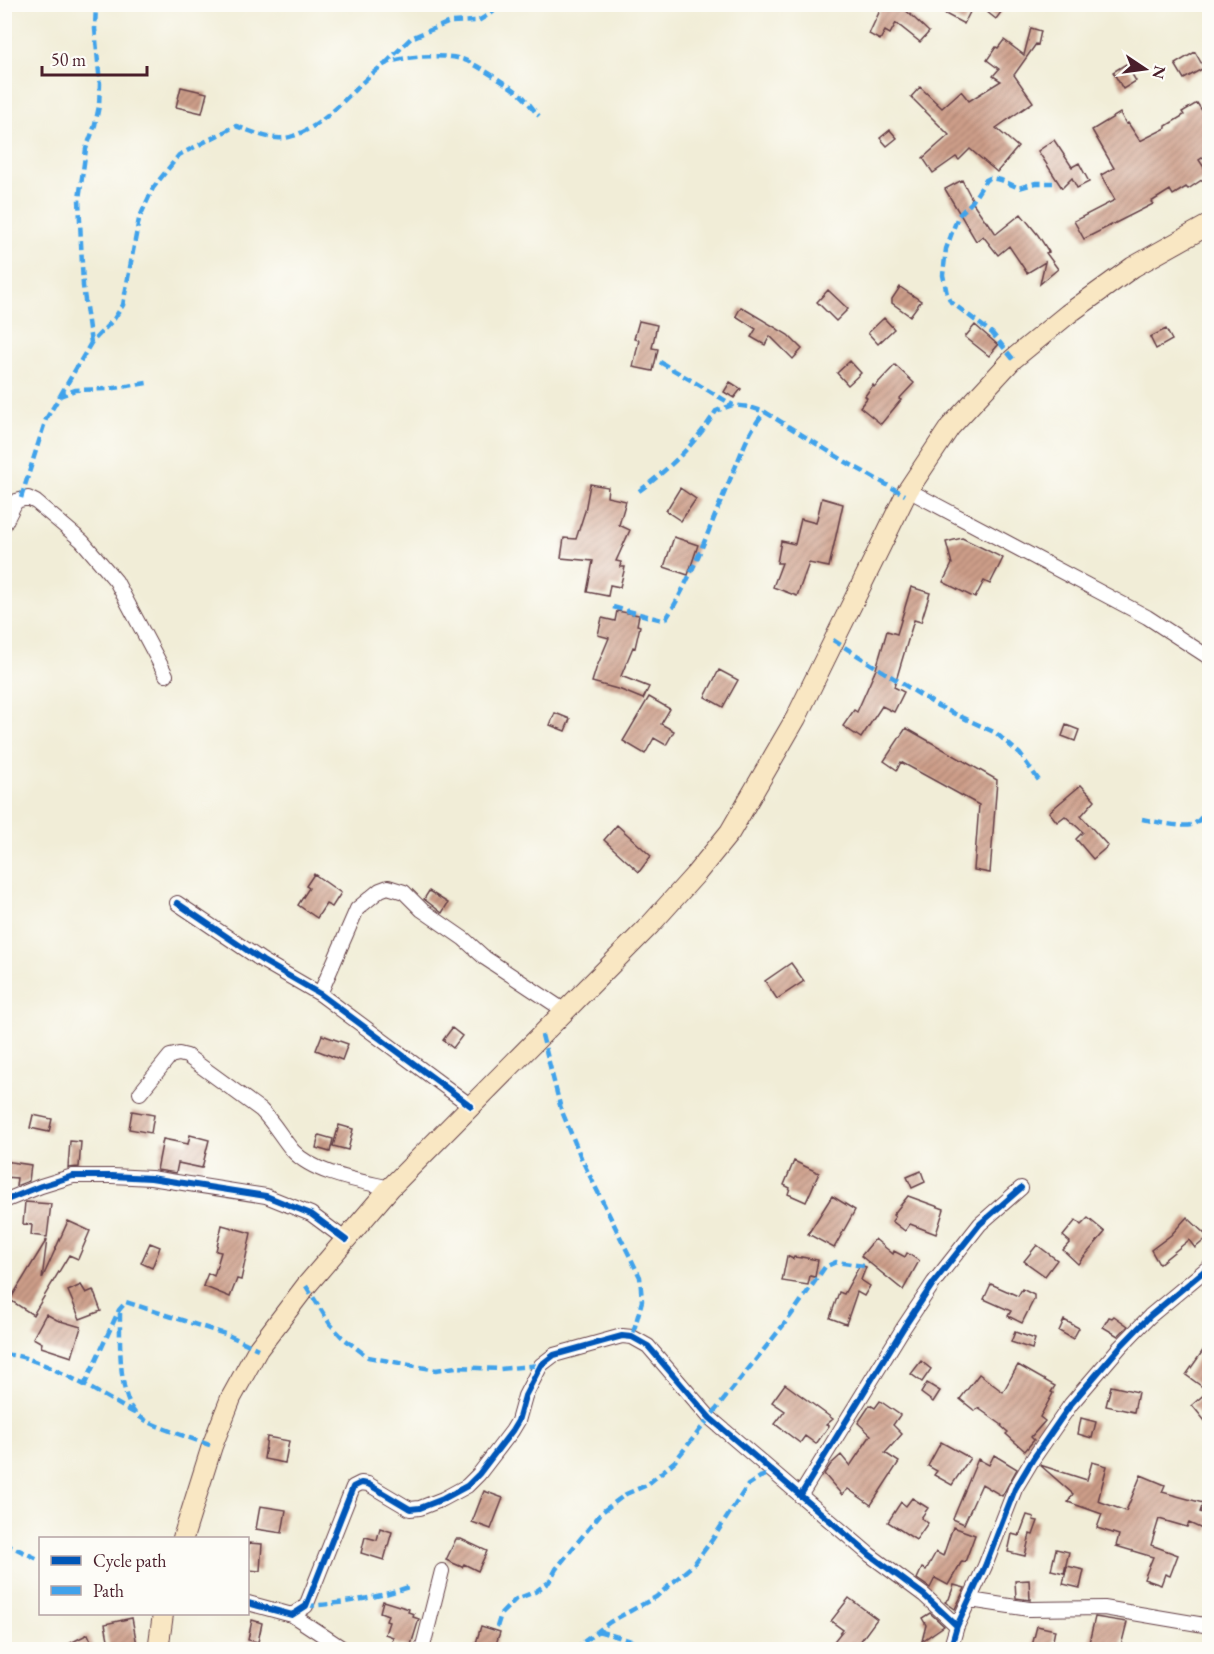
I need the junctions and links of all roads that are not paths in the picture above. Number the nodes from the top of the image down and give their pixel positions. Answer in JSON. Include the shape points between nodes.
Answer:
{"nodes":[{"id":1,"x":1209,"y":224,"type":"edge"},
{"id":2,"x":908,"y":490,"type":"junction"},
{"id":3,"x":4,"y":525,"type":"edge"},
{"id":4,"x":1209,"y":658,"type":"edge"},
{"id":5,"x":166,"y":675,"type":"dead end"},
{"id":6,"x":177,"y":903,"type":"dead end"},
{"id":7,"x":320,"y":994,"type":"junction"},
{"id":8,"x":565,"y":1011,"type":"junction"},
{"id":9,"x":140,"y":1093,"type":"dead end"},
{"id":10,"x":471,"y":1106,"type":"junction"},
{"id":11,"x":390,"y":1188,"type":"junction"},
{"id":12,"x":1021,"y":1188,"type":"dead end"},
{"id":13,"x":4,"y":1201,"type":"edge"},
{"id":14,"x":346,"y":1240,"type":"junction"},
{"id":15,"x":1209,"y":1266,"type":"edge"},
{"id":16,"x":801,"y":1496,"type":"junction"},
{"id":17,"x":184,"y":1537,"type":"edge"},
{"id":18,"x":442,"y":1571,"type":"dead end"},
{"id":19,"x":970,"y":1600,"type":"junction"},
{"id":20,"x":249,"y":1603,"type":"edge"},
{"id":21,"x":163,"y":1615,"type":"edge"},
{"id":22,"x":292,"y":1616,"type":"junction"},
{"id":23,"x":957,"y":1626,"type":"junction"},
{"id":24,"x":1209,"y":1626,"type":"edge"},
{"id":25,"x":158,"y":1650,"type":"edge"},
{"id":26,"x":345,"y":1650,"type":"edge"},
{"id":27,"x":422,"y":1650,"type":"edge"},
{"id":28,"x":950,"y":1650,"type":"edge"}],
"edges":[{"from":1,"to":2,"type":"main road","via":[[1134,267],[1013,359],[950,427]]},
{"from":2,"to":4,"type":"street","via":[[1147,617]]},
{"from":2,"to":8,"type":"main road","via":[[796,718],[739,820],[695,876]]},
{"from":3,"to":5,"type":"street","via":[[16,501],[28,498],[82,541],[116,581]]},
{"from":6,"to":7,"type":"street","via":[[263,962]]},
{"from":7,"to":8,"type":"street","via":[[357,909],[388,887],[404,892],[485,958]]},
{"from":7,"to":10,"type":"street"},
{"from":8,"to":10,"type":"main road"},
{"from":9,"to":11,"type":"street","via":[[170,1056],[187,1056],[261,1110],[303,1160],[343,1177]]},
{"from":10,"to":11,"type":"main road"},
{"from":11,"to":14,"type":"main road"},
{"from":12,"to":16,"type":"street","via":[[980,1224],[934,1282]]},
{"from":13,"to":14,"type":"street","via":[[73,1176],[151,1178],[266,1196],[311,1214]]},
{"from":14,"to":17,"type":"main road","via":[[258,1349],[231,1398]]},
{"from":15,"to":19,"type":"street","via":[[1150,1316],[1071,1404],[1015,1489]]},
{"from":16,"to":22,"type":"street","via":[[710,1418],[648,1346],[632,1337],[605,1340],[554,1355],[541,1365],[512,1431],[467,1486],[444,1499],[410,1509],[368,1484],[353,1487],[306,1606]]},
{"from":16,"to":23,"type":"street"},
{"from":18,"to":27,"type":"street"},
{"from":19,"to":23,"type":"street"},
{"from":19,"to":24,"type":"street","via":[[1029,1609],[1104,1608]]},
{"from":20,"to":22,"type":"street"},
{"from":21,"to":25,"type":"main road"},
{"from":22,"to":26,"type":"street"},
{"from":23,"to":28,"type":"street"}]}
